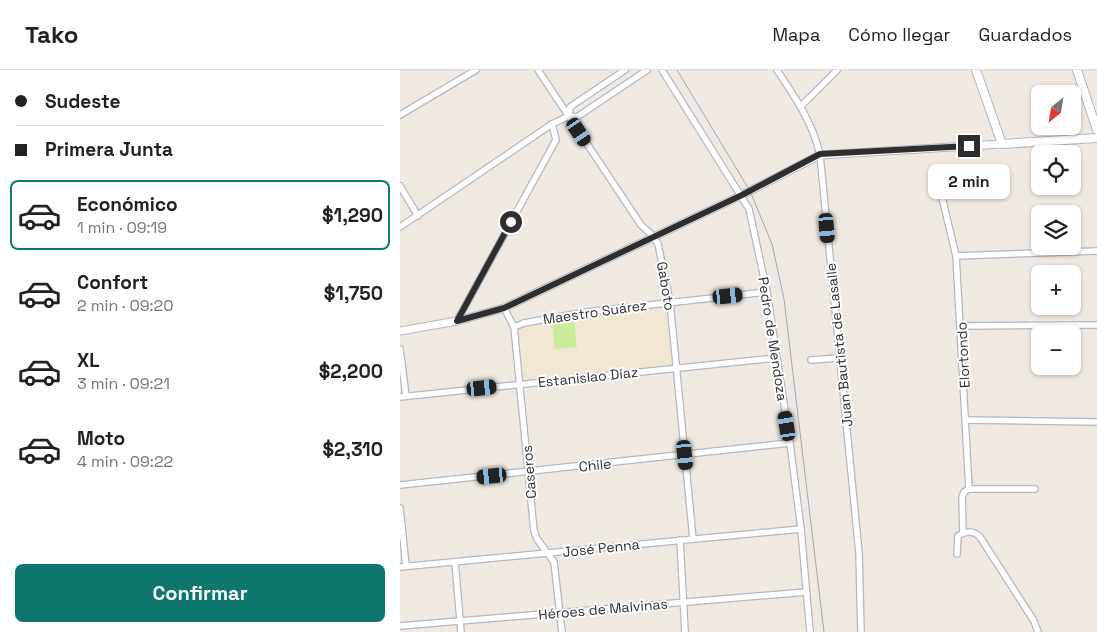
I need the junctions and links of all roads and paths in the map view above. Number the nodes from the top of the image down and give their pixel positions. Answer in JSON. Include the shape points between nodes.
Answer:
{"nodes":[{"id":1,"x":476,"y":70,"type":"edge"},
{"id":2,"x":538,"y":70,"type":"edge"},
{"id":3,"x":624,"y":70,"type":"edge"},
{"id":4,"x":647,"y":70,"type":"edge"},
{"id":5,"x":662,"y":70,"type":"edge"},
{"id":6,"x":776,"y":70,"type":"edge"},
{"id":7,"x":837,"y":70,"type":"edge"},
{"id":8,"x":976,"y":70,"type":"edge"},
{"id":9,"x":1077,"y":70,"type":"edge"},
{"id":10,"x":801,"y":106,"type":"junction"},
{"id":11,"x":400,"y":115,"type":"edge"},
{"id":12,"x":569,"y":116,"type":"junction"},
{"id":13,"x":552,"y":124,"type":"junction"},
{"id":14,"x":1097,"y":130,"type":"edge"},
{"id":15,"x":1097,"y":138,"type":"edge"},
{"id":16,"x":1002,"y":144,"type":"junction"},
{"id":17,"x":820,"y":154,"type":"junction"},
{"id":18,"x":937,"y":176,"type":"dead end"},
{"id":19,"x":400,"y":186,"type":"edge"},
{"id":20,"x":742,"y":195,"type":"junction"},
{"id":21,"x":418,"y":216,"type":"junction"},
{"id":22,"x":400,"y":227,"type":"edge"},
{"id":23,"x":653,"y":236,"type":"junction"},
{"id":24,"x":1097,"y":251,"type":"edge"},
{"id":25,"x":956,"y":256,"type":"junction"},
{"id":26,"x":767,"y":292,"type":"junction"},
{"id":27,"x":670,"y":302,"type":"junction"},
{"id":28,"x":504,"y":308,"type":"junction"},
{"id":29,"x":457,"y":321,"type":"junction"},
{"id":30,"x":1097,"y":325,"type":"edge"},
{"id":31,"x":961,"y":326,"type":"junction"},
{"id":32,"x":514,"y":327,"type":"junction"},
{"id":33,"x":400,"y":331,"type":"edge"},
{"id":34,"x":400,"y":349,"type":"edge"},
{"id":35,"x":776,"y":358,"type":"junction"},
{"id":36,"x":840,"y":358,"type":"junction"},
{"id":37,"x":811,"y":360,"type":"dead end"},
{"id":38,"x":676,"y":368,"type":"junction"},
{"id":39,"x":520,"y":384,"type":"junction"},
{"id":40,"x":403,"y":396,"type":"edge"},
{"id":41,"x":966,"y":420,"type":"junction"},
{"id":42,"x":1097,"y":422,"type":"edge"},
{"id":43,"x":790,"y":443,"type":"junction"},
{"id":44,"x":685,"y":455,"type":"junction"},
{"id":45,"x":530,"y":472,"type":"junction"},
{"id":46,"x":400,"y":485,"type":"edge"},
{"id":47,"x":969,"y":488,"type":"junction"},
{"id":48,"x":1035,"y":489,"type":"dead end"},
{"id":49,"x":400,"y":508,"type":"edge"},
{"id":50,"x":801,"y":529,"type":"junction"},
{"id":51,"x":963,"y":533,"type":"junction"},
{"id":52,"x":693,"y":539,"type":"junction"},
{"id":53,"x":680,"y":540,"type":"junction"},
{"id":54,"x":548,"y":553,"type":"junction"},
{"id":55,"x":957,"y":554,"type":"dead end"},
{"id":56,"x":455,"y":562,"type":"junction"},
{"id":57,"x":403,"y":566,"type":"edge"},
{"id":58,"x":806,"y":592,"type":"junction"},
{"id":59,"x":683,"y":602,"type":"junction"},
{"id":60,"x":561,"y":612,"type":"junction"},
{"id":61,"x":460,"y":621,"type":"junction"},
{"id":62,"x":400,"y":626,"type":"edge"},
{"id":63,"x":461,"y":632,"type":"edge"},
{"id":64,"x":562,"y":632,"type":"edge"},
{"id":65,"x":685,"y":632,"type":"edge"},
{"id":66,"x":810,"y":632,"type":"edge"},
{"id":67,"x":861,"y":632,"type":"edge"},
{"id":68,"x":1038,"y":632,"type":"edge"}],
"edges":[{"from":1,"to":11,"type":"street"},
{"from":2,"to":12,"type":"street","name":"Gaboto"},
{"from":3,"to":12,"type":"street","via":[[570,108]]},
{"from":4,"to":12,"type":"street","via":[[576,117]]},
{"from":5,"to":20,"type":"street","name":"Pedro de Mendoza"},
{"from":6,"to":10,"type":"street","name":"Juan Bautista de Lasalle"},
{"from":7,"to":10,"type":"street"},
{"from":8,"to":16,"type":"main road"},
{"from":9,"to":14,"type":"main road"},
{"from":10,"to":17,"type":"street","name":"Juan Bautista de Lasalle"},
{"from":12,"to":13,"type":"street"},
{"from":12,"to":23,"type":"street","name":"Gaboto","via":[[641,225]]},
{"from":13,"to":21,"type":"street"},
{"from":13,"to":29,"type":"street","via":[[556,140]]},
{"from":15,"to":16,"type":"main road"},
{"from":16,"to":17,"type":"street"},
{"from":17,"to":20,"type":"street"},
{"from":17,"to":36,"type":"street","name":"Juan Bautista de Lasalle"},
{"from":18,"to":25,"type":"street","name":"Elortondo"},
{"from":19,"to":21,"type":"street"},
{"from":20,"to":23,"type":"street"},
{"from":20,"to":26,"type":"street","name":"Pedro de Mendoza","via":[[749,209]]},
{"from":21,"to":22,"type":"street"},
{"from":23,"to":27,"type":"street","name":"Gaboto","via":[[658,244]]},
{"from":23,"to":28,"type":"street"},
{"from":24,"to":25,"type":"street"},
{"from":25,"to":31,"type":"street","name":"Elortondo"},
{"from":26,"to":27,"type":"street","name":"Maestro Suárez"},
{"from":26,"to":35,"type":"street","name":"Pedro de Mendoza"},
{"from":27,"to":32,"type":"street","name":"Maestro Suárez","via":[[586,312]]},
{"from":27,"to":38,"type":"street","name":"Gaboto"},
{"from":28,"to":29,"type":"street"},
{"from":28,"to":32,"type":"street","name":"Caseros"},
{"from":29,"to":33,"type":"street"},
{"from":30,"to":31,"type":"street"},
{"from":31,"to":41,"type":"street","name":"Elortondo"},
{"from":32,"to":39,"type":"street","name":"Caseros"},
{"from":34,"to":40,"type":"street"},
{"from":35,"to":38,"type":"street","name":"Estanislao Díaz"},
{"from":35,"to":43,"type":"street","name":"Pedro de Mendoza"},
{"from":36,"to":37,"type":"street"},
{"from":36,"to":67,"type":"street","name":"Juan Bautista de Lasalle","via":[[859,553]]},
{"from":38,"to":39,"type":"street","name":"Estanislao Díaz"},
{"from":38,"to":44,"type":"street","name":"Gaboto"},
{"from":39,"to":40,"type":"street","name":"Estanislao Díaz"},
{"from":39,"to":45,"type":"street","name":"Caseros"},
{"from":41,"to":42,"type":"street"},
{"from":41,"to":47,"type":"street","name":"Elortondo"},
{"from":43,"to":44,"type":"street","name":"Chile"},
{"from":43,"to":50,"type":"street","name":"Pedro de Mendoza"},
{"from":44,"to":45,"type":"street","name":"Chile"},
{"from":44,"to":52,"type":"street","name":"Gaboto"},
{"from":45,"to":46,"type":"street","name":"Chile"},
{"from":45,"to":54,"type":"street","name":"Caseros","via":[[534,531]]},
{"from":47,"to":48,"type":"street"},
{"from":47,"to":51,"type":"street","name":"Elortondo","via":[[962,496]]},
{"from":49,"to":57,"type":"street"},
{"from":50,"to":52,"type":"street","name":"José Penna"},
{"from":50,"to":58,"type":"street","name":"Pedro de Mendoza"},
{"from":51,"to":55,"type":"street","name":"Elortondo","via":[[958,536]]},
{"from":51,"to":68,"type":"street","via":[[975,532],[980,537]]},
{"from":52,"to":53,"type":"street","name":"José Penna"},
{"from":53,"to":54,"type":"street","name":"José Penna"},
{"from":53,"to":59,"type":"street"},
{"from":54,"to":56,"type":"street","name":"José Penna"},
{"from":54,"to":60,"type":"street","name":"Caseros","via":[[556,570]]},
{"from":56,"to":57,"type":"street","name":"José Penna"},
{"from":56,"to":61,"type":"street"},
{"from":58,"to":59,"type":"street","name":"Héroes de Malvinas"},
{"from":58,"to":66,"type":"street","name":"Pedro de Mendoza"},
{"from":59,"to":60,"type":"street","name":"Héroes de Malvinas"},
{"from":59,"to":65,"type":"street"},
{"from":60,"to":61,"type":"street","name":"Héroes de Malvinas"},
{"from":60,"to":64,"type":"street","name":"Caseros"},
{"from":61,"to":62,"type":"street","name":"Héroes de Malvinas"},
{"from":61,"to":63,"type":"street"}]}
